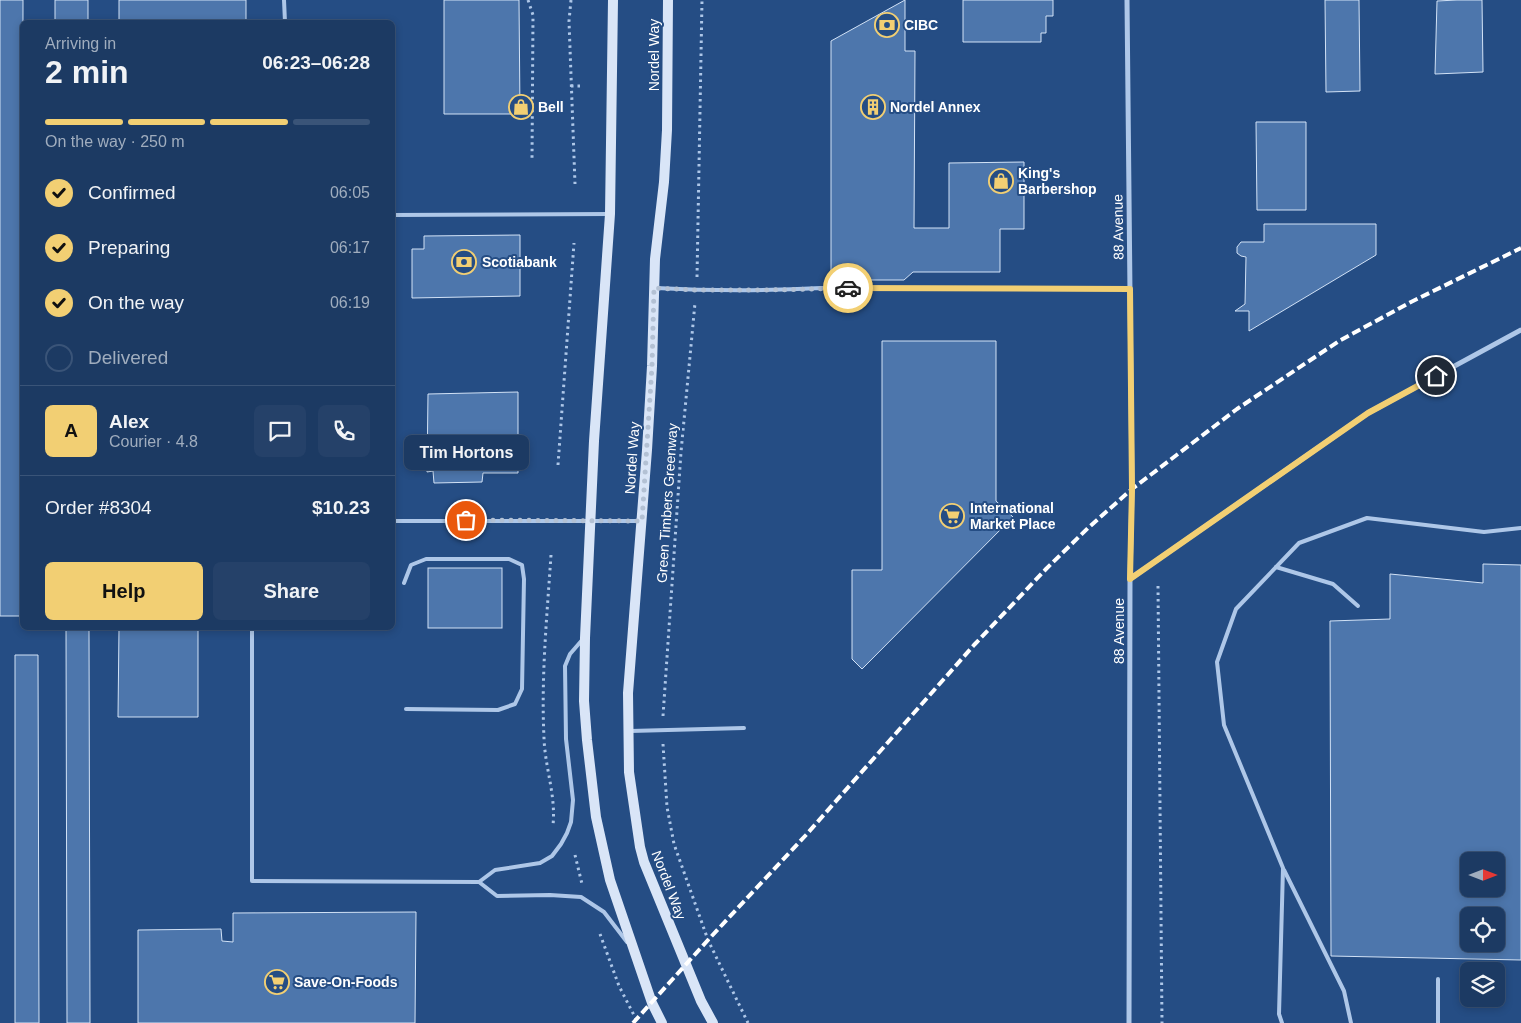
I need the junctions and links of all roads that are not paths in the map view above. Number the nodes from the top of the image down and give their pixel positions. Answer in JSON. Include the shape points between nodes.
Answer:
{"nodes":[{"id":1,"x":284,"y":0,"type":"edge"},
{"id":2,"x":613,"y":0,"type":"edge"},
{"id":3,"x":668,"y":0,"type":"edge"},
{"id":4,"x":1127,"y":0,"type":"edge"},
{"id":5,"x":285,"y":20,"type":"edge"},
{"id":6,"x":610,"y":214,"type":"junction"},
{"id":7,"x":395,"y":215,"type":"edge"},
{"id":8,"x":654,"y":288,"type":"junction"},
{"id":9,"x":1130,"y":289,"type":"junction"},
{"id":10,"x":1521,"y":330,"type":"edge"},
{"id":11,"x":591,"y":520,"type":"junction"},
{"id":12,"x":395,"y":521,"type":"edge"},
{"id":13,"x":642,"y":521,"type":"junction"},
{"id":14,"x":1521,"y":528,"type":"edge"},
{"id":15,"x":1276,"y":567,"type":"junction"},
{"id":16,"x":1130,"y":579,"type":"junction"},
{"id":17,"x":404,"y":583,"type":"dead end"},
{"id":18,"x":1358,"y":606,"type":"dead end"},
{"id":19,"x":252,"y":630,"type":"edge"},
{"id":20,"x":585,"y":638,"type":"junction"},
{"id":21,"x":406,"y":709,"type":"dead end"},
{"id":22,"x":744,"y":728,"type":"dead end"},
{"id":23,"x":628,"y":731,"type":"junction"},
{"id":24,"x":1283,"y":868,"type":"junction"},
{"id":25,"x":479,"y":882,"type":"junction"},
{"id":26,"x":634,"y":950,"type":"junction"},
{"id":27,"x":1438,"y":979,"type":"dead end"},
{"id":28,"x":662,"y":1023,"type":"edge"},
{"id":29,"x":713,"y":1023,"type":"edge"},
{"id":30,"x":1129,"y":1023,"type":"edge"},
{"id":31,"x":1282,"y":1023,"type":"edge"},
{"id":32,"x":1351,"y":1023,"type":"edge"},
{"id":33,"x":1438,"y":1023,"type":"edge"}],
"edges":[{"from":1,"to":5,"type":"lane"},
{"from":2,"to":6,"type":"main road"},
{"from":3,"to":8,"type":"main road","name":"Nordel Way","via":[[667,130]]},
{"from":4,"to":9,"type":"street","name":"88 Avenue"},
{"from":6,"to":7,"type":"lane"},
{"from":6,"to":11,"type":"main road"},
{"from":8,"to":9,"type":"lane"},
{"from":8,"to":13,"type":"main road","name":"Nordel Way"},
{"from":9,"to":16,"type":"street","name":"88 Avenue"},
{"from":10,"to":16,"type":"street","via":[[1368,413]]},
{"from":11,"to":12,"type":"lane"},
{"from":11,"to":13,"type":"lane"},
{"from":11,"to":20,"type":"main road"},
{"from":13,"to":23,"type":"main road","name":"Nordel Way"},
{"from":14,"to":15,"type":"lane","via":[[1484,532],[1367,518],[1298,543]]},
{"from":15,"to":18,"type":"lane","via":[[1333,584]]},
{"from":15,"to":24,"type":"lane","via":[[1236,609],[1217,662],[1224,725]]},
{"from":16,"to":30,"type":"street","name":"88 Avenue"},
{"from":17,"to":21,"type":"lane","via":[[411,565],[426,559],[509,559],[522,566],[524,578],[522,689],[515,704],[498,710]]},
{"from":19,"to":25,"type":"lane","via":[[252,881]]},
{"from":20,"to":25,"type":"lane","via":[[570,654],[565,666],[566,739],[572,800],[567,833],[552,856],[540,863],[495,870]]},
{"from":20,"to":26,"type":"main road","via":[[584,701],[596,817],[610,880]]},
{"from":22,"to":23,"type":"lane"},
{"from":23,"to":29,"type":"main road","name":"Nordel Way","via":[[629,772],[644,862]]},
{"from":24,"to":31,"type":"lane","via":[[1278,1014]]},
{"from":24,"to":32,"type":"lane","via":[[1344,990]]},
{"from":25,"to":26,"type":"lane","via":[[497,896],[581,897],[604,912]]},
{"from":26,"to":28,"type":"main road"},
{"from":27,"to":33,"type":"lane"}]}
